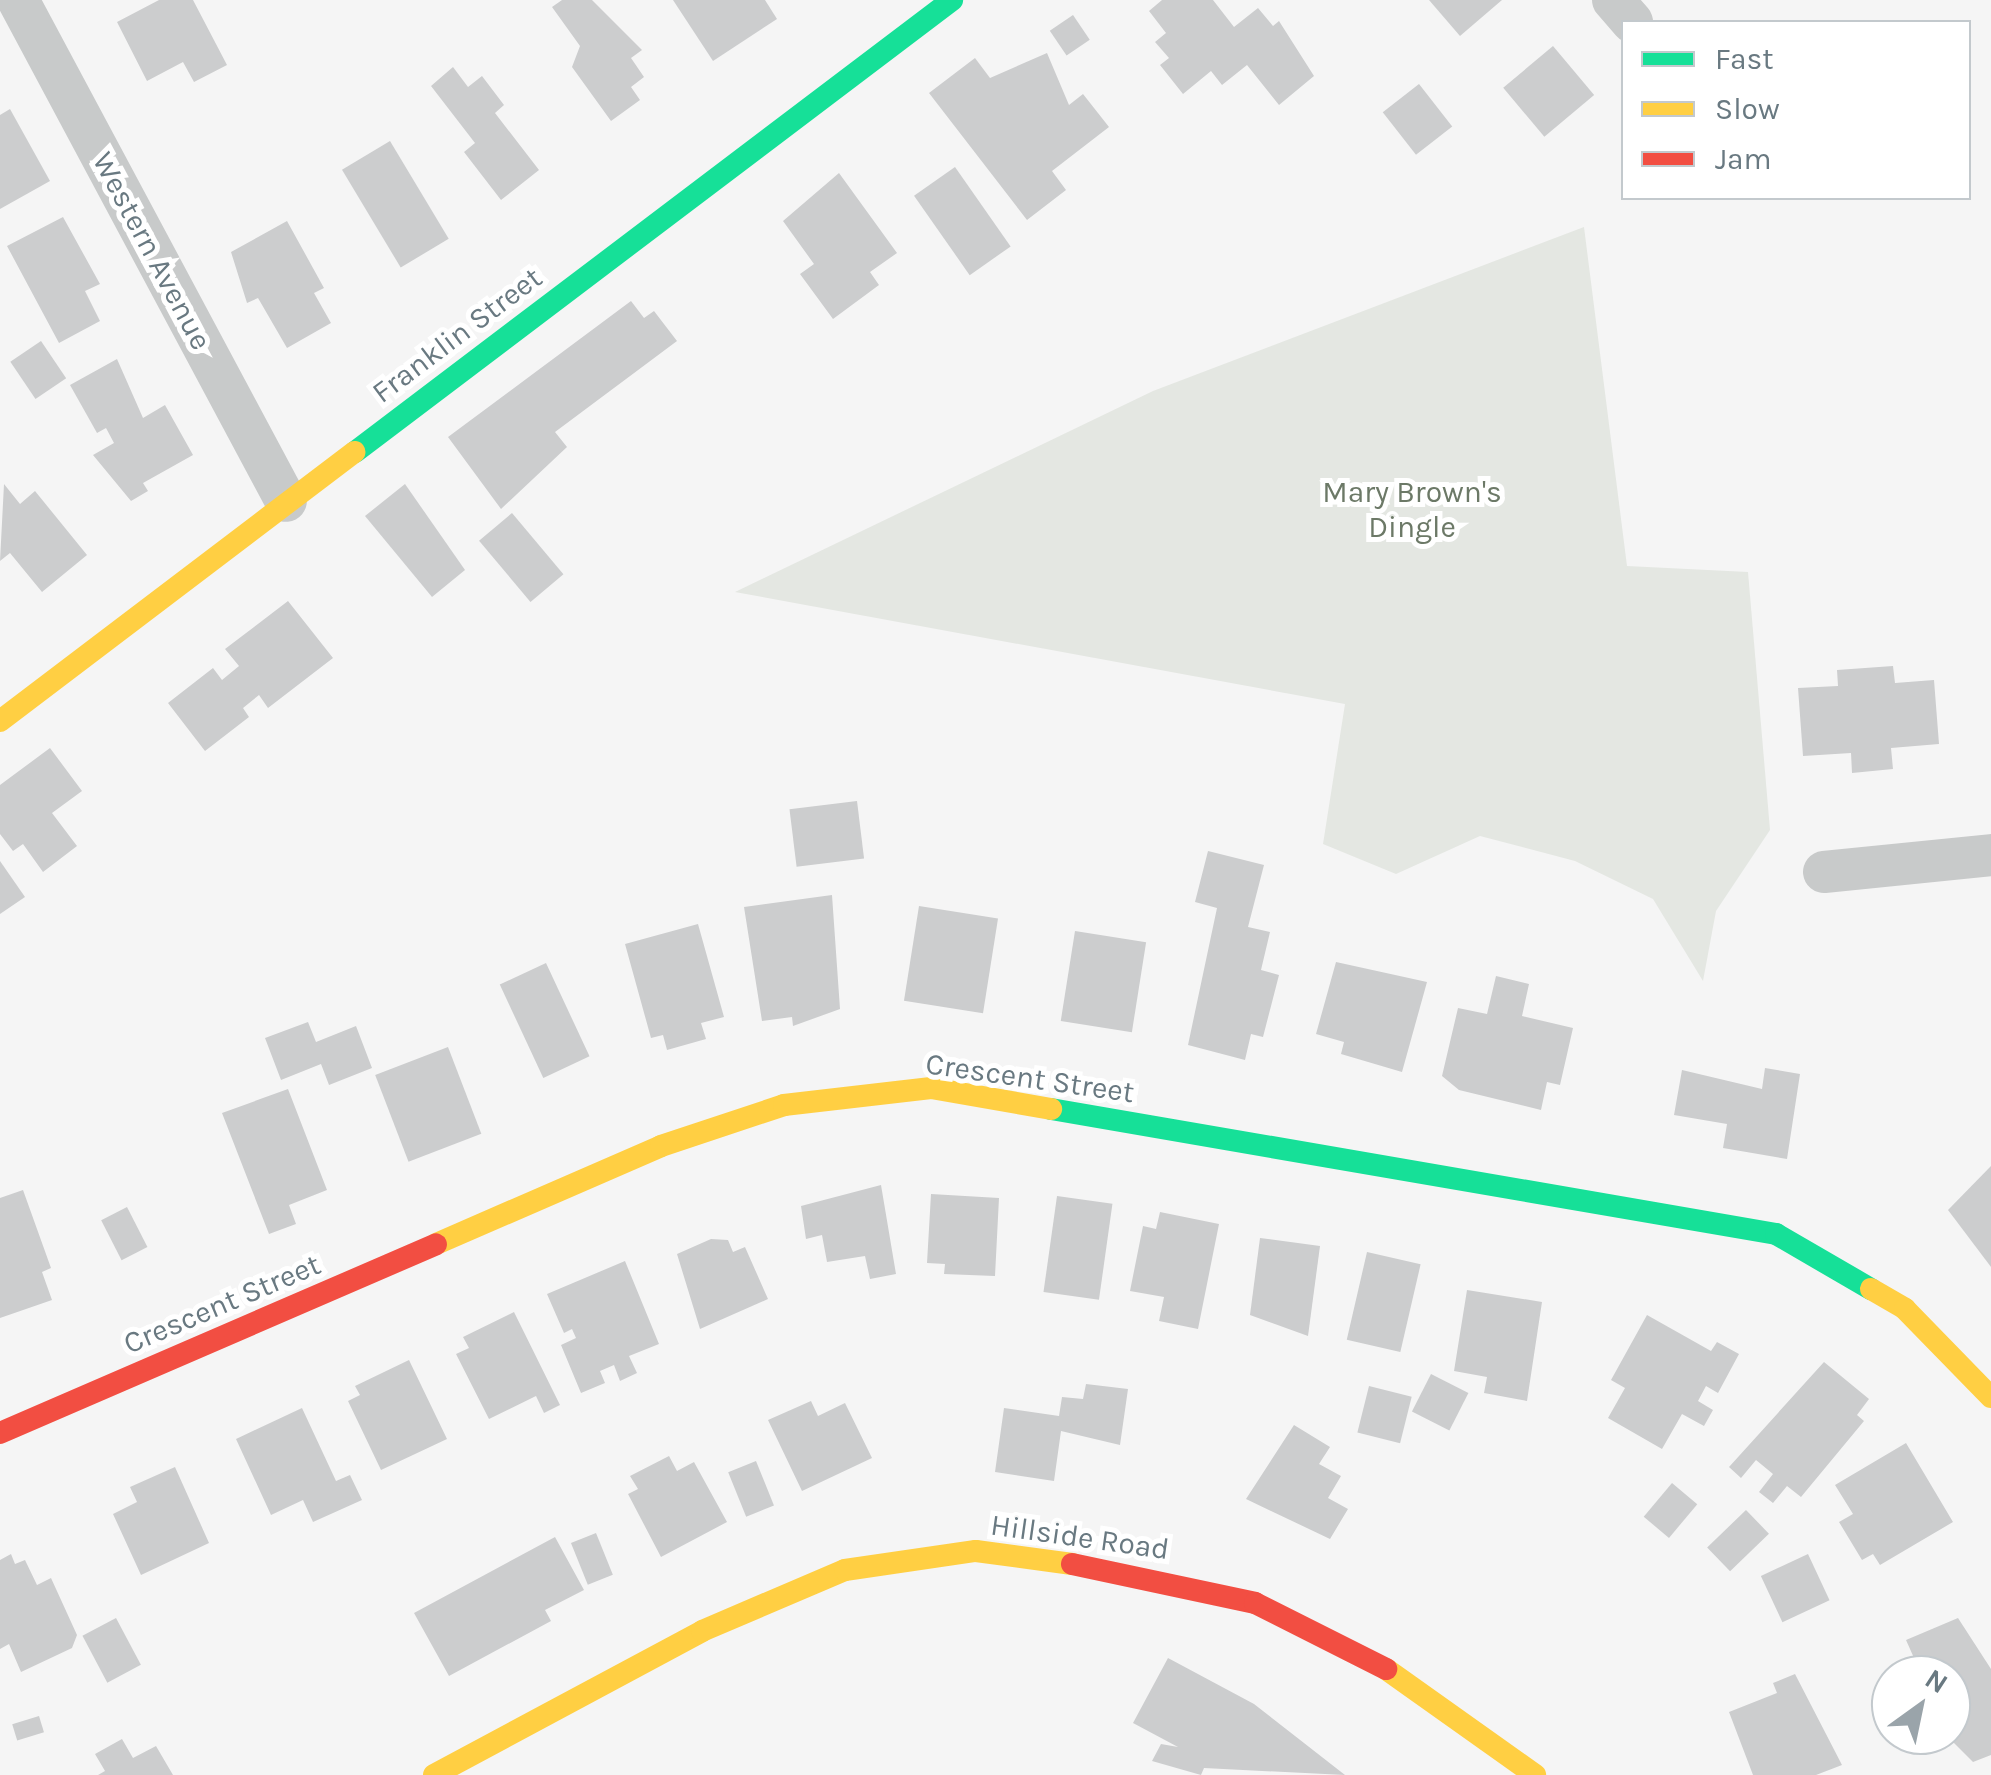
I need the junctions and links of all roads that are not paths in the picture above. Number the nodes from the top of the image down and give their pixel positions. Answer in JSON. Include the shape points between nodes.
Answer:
{"nodes":[{"id":1,"x":18,"y":0,"type":"edge"},
{"id":2,"x":952,"y":0,"type":"edge"},
{"id":3,"x":1612,"y":0,"type":"edge"},
{"id":4,"x":1630,"y":20,"type":"edge"},
{"id":5,"x":286,"y":501,"type":"junction"},
{"id":6,"x":4,"y":707,"type":"edge"},
{"id":7,"x":1991,"y":854,"type":"edge"},
{"id":8,"x":1824,"y":872,"type":"dead end"},
{"id":9,"x":1991,"y":1398,"type":"edge"},
{"id":10,"x":0,"y":1433,"type":"edge"},
{"id":11,"x":434,"y":1775,"type":"edge"},
{"id":12,"x":1535,"y":1775,"type":"edge"}],
"edges":[{"from":1,"to":5,"type":"street","name":"Western Avenue"},
{"from":2,"to":5,"type":"street","name":"Franklin Street"},
{"from":3,"to":4,"type":"street"},
{"from":5,"to":6,"type":"street","name":"Franklin Street"},
{"from":7,"to":8,"type":"street"},
{"from":9,"to":10,"type":"street","name":"Crescent Street","via":[[1905,1309],[1776,1234],[932,1088],[784,1105],[660,1146]]},
{"from":11,"to":12,"type":"street","name":"Hillside Road","via":[[702,1631],[845,1570],[976,1551],[1150,1574],[1256,1604],[1394,1673]]}]}
